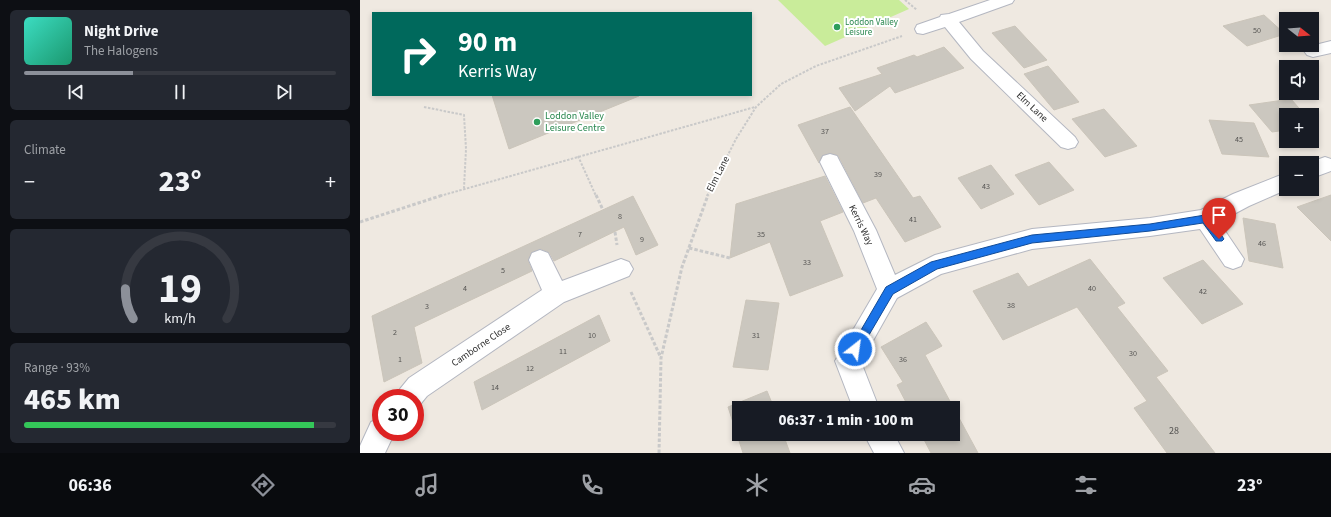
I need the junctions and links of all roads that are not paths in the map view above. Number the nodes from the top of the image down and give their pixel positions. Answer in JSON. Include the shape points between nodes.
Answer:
{"nodes":[{"id":1,"x":1006,"y":0,"type":"edge"},
{"id":2,"x":947,"y":19,"type":"junction"},
{"id":3,"x":923,"y":29,"type":"road end"},
{"id":4,"x":1331,"y":47,"type":"edge"},
{"id":5,"x":1319,"y":50,"type":"edge"},
{"id":6,"x":1068,"y":142,"type":"dead end"},
{"id":7,"x":830,"y":162,"type":"dead end"},
{"id":8,"x":1279,"y":185,"type":"edge"},
{"id":9,"x":1205,"y":218,"type":"junction"},
{"id":10,"x":1233,"y":259,"type":"dead end"},
{"id":11,"x":540,"y":260,"type":"dead end"},
{"id":12,"x":621,"y":269,"type":"road end"},
{"id":13,"x":889,"y":290,"type":"junction"},
{"id":14,"x":556,"y":294,"type":"junction"},
{"id":15,"x":416,"y":389,"type":"edge"},
{"id":16,"x":863,"y":401,"type":"edge"},
{"id":17,"x":377,"y":441,"type":"edge"},
{"id":18,"x":882,"y":441,"type":"edge"},
{"id":19,"x":372,"y":453,"type":"edge"},
{"id":20,"x":890,"y":453,"type":"edge"}],
"edges":[{"from":1,"to":2,"type":"street"},
{"from":2,"to":3,"type":"street"},
{"from":2,"to":6,"type":"street","name":"Elm Lane","via":[[977,55]]},
{"from":4,"to":5,"type":"street"},
{"from":7,"to":13,"type":"street","name":"Kerris Way","via":[[865,230]]},
{"from":8,"to":9,"type":"street"},
{"from":9,"to":10,"type":"street"},
{"from":9,"to":13,"type":"street","via":[[1150,228],[1032,239],[934,265]]},
{"from":11,"to":14,"type":"street"},
{"from":12,"to":14,"type":"street","name":"Camborne Close"},
{"from":13,"to":16,"type":"street","via":[[848,361]]},
{"from":14,"to":15,"type":"street","name":"Camborne Close"},
{"from":17,"to":19,"type":"street"},
{"from":18,"to":20,"type":"street"}]}
